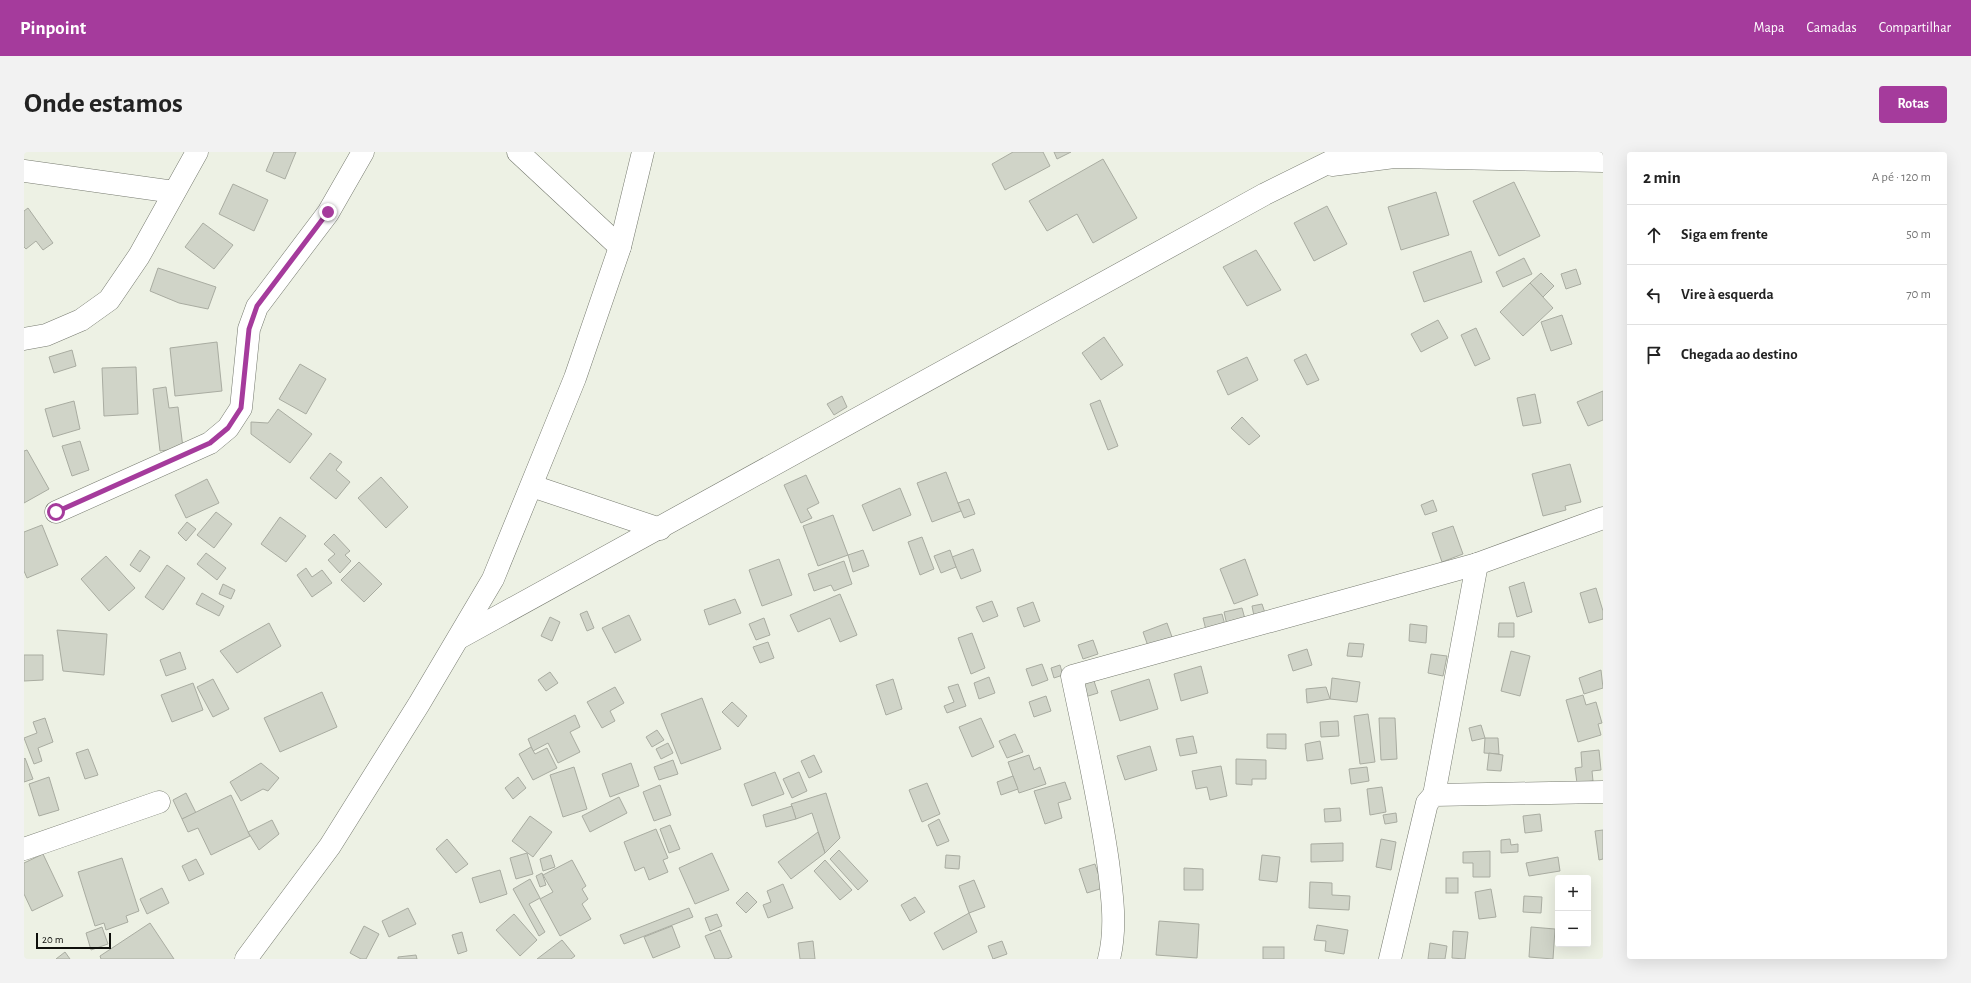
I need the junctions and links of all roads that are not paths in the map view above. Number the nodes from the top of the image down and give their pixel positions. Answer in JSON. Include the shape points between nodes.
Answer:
{"nodes":[{"id":1,"x":197,"y":152,"type":"edge"},
{"id":2,"x":363,"y":152,"type":"edge"},
{"id":3,"x":518,"y":152,"type":"edge"},
{"id":4,"x":643,"y":152,"type":"edge"},
{"id":5,"x":1350,"y":152,"type":"edge"},
{"id":6,"x":1603,"y":161,"type":"edge"},
{"id":7,"x":1321,"y":166,"type":"junction"},
{"id":8,"x":24,"y":171,"type":"edge"},
{"id":9,"x":174,"y":192,"type":"junction"},
{"id":10,"x":620,"y":247,"type":"junction"},
{"id":11,"x":24,"y":339,"type":"edge"},
{"id":12,"x":532,"y":486,"type":"junction"},
{"id":13,"x":56,"y":512,"type":"dead end"},
{"id":14,"x":1603,"y":518,"type":"edge"},
{"id":15,"x":660,"y":528,"type":"junction"},
{"id":16,"x":1477,"y":564,"type":"junction"},
{"id":17,"x":459,"y":638,"type":"junction"},
{"id":18,"x":1603,"y":792,"type":"edge"},
{"id":19,"x":1434,"y":795,"type":"junction"},
{"id":20,"x":159,"y":802,"type":"dead end"},
{"id":21,"x":24,"y":849,"type":"edge"},
{"id":22,"x":246,"y":959,"type":"edge"},
{"id":23,"x":1109,"y":959,"type":"edge"},
{"id":24,"x":1390,"y":959,"type":"edge"}],
"edges":[{"from":1,"to":9,"type":"main road"},
{"from":2,"to":13,"type":"main road","via":[[328,212],[257,306],[249,329],[241,408],[228,428],[210,443]]},
{"from":3,"to":10,"type":"main road"},
{"from":4,"to":10,"type":"main road"},
{"from":5,"to":7,"type":"main road"},
{"from":6,"to":7,"type":"main road","via":[[1394,157]]},
{"from":7,"to":15,"type":"main road","via":[[1251,202]]},
{"from":8,"to":9,"type":"main road"},
{"from":9,"to":11,"type":"main road","via":[[139,256],[108,300],[81,320],[46,335]]},
{"from":10,"to":12,"type":"main road","via":[[576,378]]},
{"from":12,"to":15,"type":"main road"},
{"from":12,"to":17,"type":"main road","via":[[493,579]]},
{"from":14,"to":16,"type":"main road"},
{"from":15,"to":17,"type":"main road"},
{"from":16,"to":19,"type":"main road"},
{"from":16,"to":23,"type":"main road","via":[[1072,676],[1102,819],[1114,908]]},
{"from":17,"to":22,"type":"main road","via":[[330,846]]},
{"from":18,"to":19,"type":"main road"},
{"from":19,"to":24,"type":"main road","via":[[1427,803]]},
{"from":20,"to":21,"type":"main road"}]}
